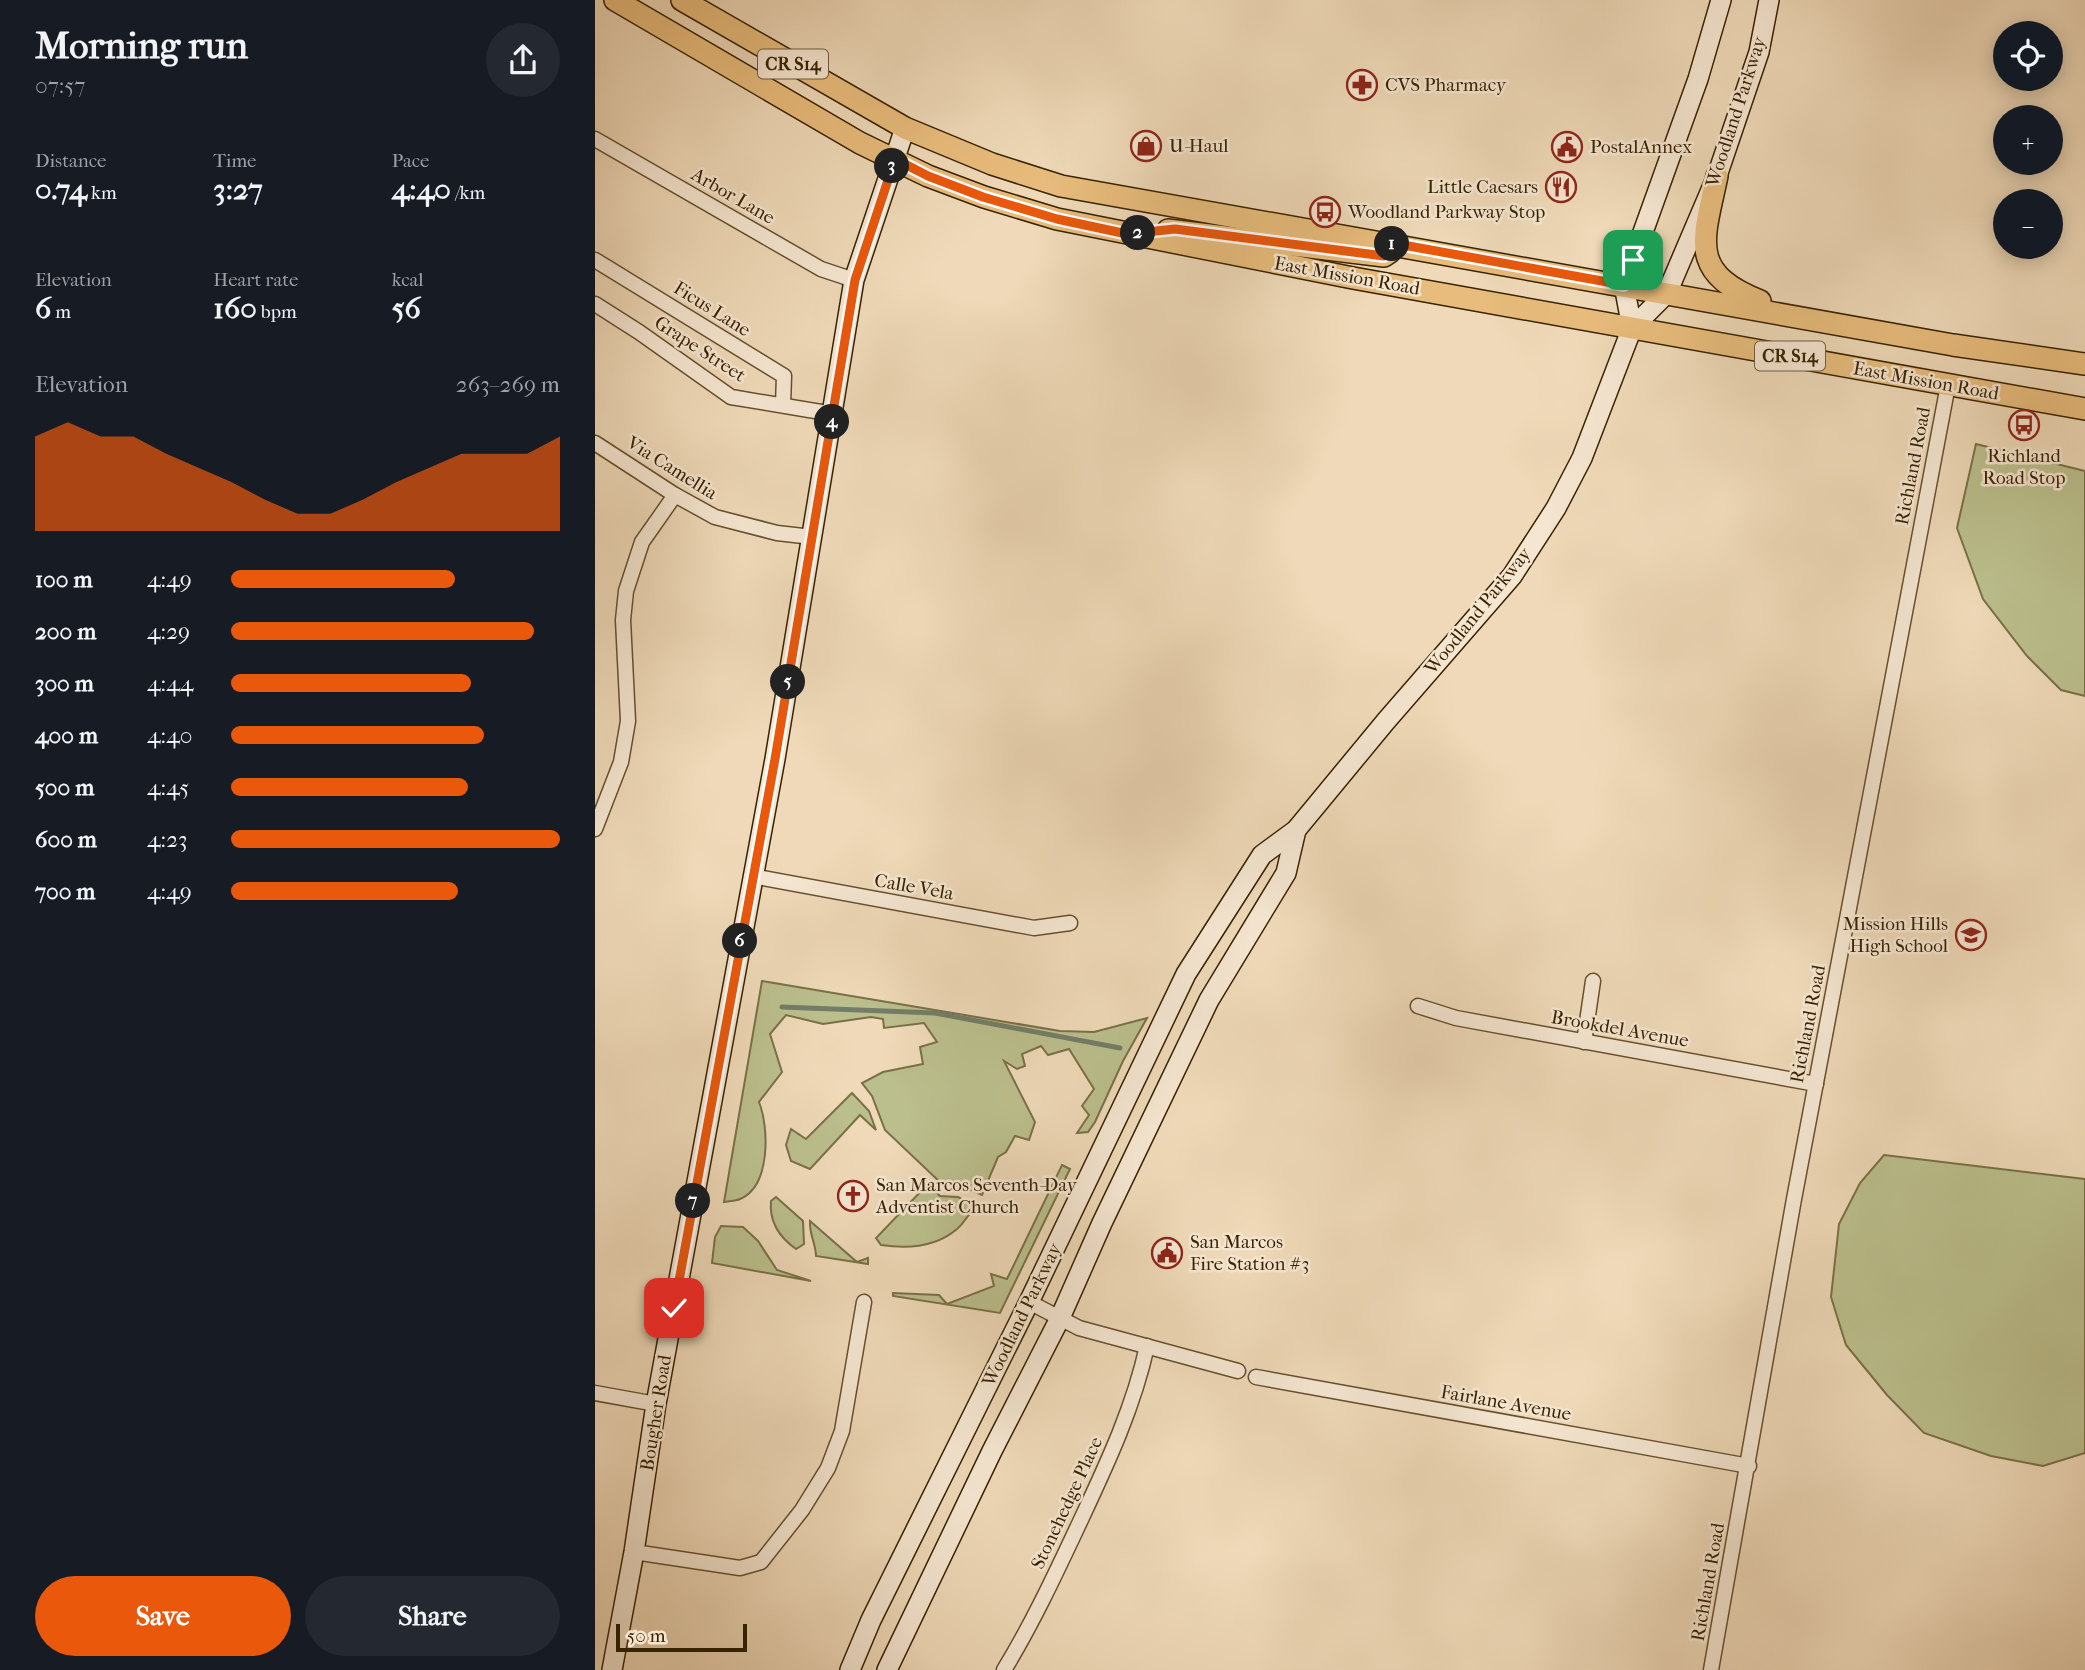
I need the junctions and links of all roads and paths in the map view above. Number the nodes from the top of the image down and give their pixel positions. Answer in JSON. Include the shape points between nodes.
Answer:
{"nodes":[{"id":1,"x":614,"y":0,"type":"edge"},
{"id":2,"x":682,"y":0,"type":"edge"},
{"id":3,"x":1721,"y":0,"type":"edge"},
{"id":4,"x":1769,"y":0,"type":"edge"},
{"id":5,"x":905,"y":128,"type":"junction"},
{"id":6,"x":595,"y":139,"type":"edge"},
{"id":7,"x":895,"y":159,"type":"junction"},
{"id":8,"x":1717,"y":176,"type":"junction"},
{"id":9,"x":1127,"y":234,"type":"junction"},
{"id":10,"x":1392,"y":243,"type":"junction"},
{"id":11,"x":595,"y":260,"type":"edge"},
{"id":12,"x":855,"y":280,"type":"junction"},
{"id":13,"x":1624,"y":285,"type":"junction"},
{"id":14,"x":1668,"y":292,"type":"junction"},
{"id":15,"x":595,"y":304,"type":"edge"},
{"id":16,"x":1801,"y":317,"type":"junction"},
{"id":17,"x":1632,"y":328,"type":"junction"},
{"id":18,"x":2085,"y":364,"type":"edge"},
{"id":19,"x":1948,"y":385,"type":"junction"},
{"id":20,"x":783,"y":405,"type":"junction"},
{"id":21,"x":2085,"y":409,"type":"edge"},
{"id":22,"x":833,"y":414,"type":"junction"},
{"id":23,"x":595,"y":443,"type":"edge"},
{"id":24,"x":675,"y":495,"type":"junction"},
{"id":25,"x":812,"y":537,"type":"junction"},
{"id":26,"x":595,"y":829,"type":"edge"},
{"id":27,"x":1296,"y":830,"type":"junction"},
{"id":28,"x":752,"y":876,"type":"junction"},
{"id":29,"x":1070,"y":923,"type":"dead end"},
{"id":30,"x":1593,"y":981,"type":"dead end"},
{"id":31,"x":1418,"y":1006,"type":"dead end"},
{"id":32,"x":1584,"y":1042,"type":"junction"},
{"id":33,"x":1816,"y":1084,"type":"junction"},
{"id":34,"x":864,"y":1301,"type":"dead end"},
{"id":35,"x":1029,"y":1302,"type":"junction"},
{"id":36,"x":1060,"y":1318,"type":"junction"},
{"id":37,"x":1147,"y":1346,"type":"junction"},
{"id":38,"x":1238,"y":1371,"type":"dead end"},
{"id":39,"x":1256,"y":1377,"type":"dead end"},
{"id":40,"x":595,"y":1393,"type":"edge"},
{"id":41,"x":656,"y":1404,"type":"junction"},
{"id":42,"x":1749,"y":1466,"type":"junction"},
{"id":43,"x":634,"y":1552,"type":"junction"},
{"id":44,"x":612,"y":1670,"type":"edge"},
{"id":45,"x":850,"y":1670,"type":"edge"},
{"id":46,"x":887,"y":1670,"type":"edge"},
{"id":47,"x":1004,"y":1670,"type":"edge"},
{"id":48,"x":1711,"y":1670,"type":"edge"}],
"edges":[{"from":1,"to":7,"type":"main road","name":"East Mission Road","number":"CR S14"},
{"from":2,"to":5,"type":"main road","name":"East Mission Road","number":"CR S14"},
{"from":3,"to":13,"type":"main road","via":[[1698,79]]},
{"from":4,"to":8,"type":"main road","name":"Woodland Parkway","via":[[1759,52]]},
{"from":5,"to":7,"type":"main road","name":"Bougher Road"},
{"from":5,"to":10,"type":"main road","name":"East Mission Road","number":"CR S14","via":[[1061,186]]},
{"from":6,"to":12,"type":"street","name":"Arbor Lane","via":[[821,269]]},
{"from":7,"to":9,"type":"main road","name":"East Mission Road","number":"CR S14","via":[[983,197]]},
{"from":7,"to":12,"type":"main road","name":"Bougher Road"},
{"from":8,"to":14,"type":"main road","name":"Woodland Parkway"},
{"from":8,"to":16,"type":"main road","via":[[1704,240],[1713,270],[1741,293]]},
{"from":9,"to":10,"type":"main road","via":[[1175,229],[1384,256]]},
{"from":9,"to":17,"type":"main road","name":"East Mission Road","number":"CR S14"},
{"from":10,"to":13,"type":"main road","name":"East Mission Road","number":"CR S14"},
{"from":11,"to":20,"type":"street","name":"Ficus Lane","via":[[784,376]]},
{"from":12,"to":22,"type":"main road","name":"Bougher Road"},
{"from":13,"to":14,"type":"main road","name":"East Mission Road","number":"CR S14"},
{"from":13,"to":17,"type":"main road"},
{"from":14,"to":16,"type":"main road","name":"East Mission Road","number":"CR S14"},
{"from":14,"to":17,"type":"main road","name":"Woodland Parkway"},
{"from":15,"to":20,"type":"street","name":"Grape Street","via":[[731,397]]},
{"from":16,"to":18,"type":"main road","name":"East Mission Road","number":"CR S14"},
{"from":17,"to":19,"type":"main road","name":"East Mission Road","number":"CR S14"},
{"from":17,"to":27,"type":"main road","name":"Woodland Parkway","via":[[1582,457],[1512,576]]},
{"from":19,"to":21,"type":"main road","name":"East Mission Road","number":"CR S14"},
{"from":19,"to":33,"type":"street","name":"Richland Road"},
{"from":20,"to":22,"type":"street","name":"Grape Street"},
{"from":22,"to":25,"type":"main road","name":"Bougher Road"},
{"from":23,"to":24,"type":"street","name":"Via Camellia"},
{"from":24,"to":25,"type":"street","name":"Via Camellia","via":[[715,517]]},
{"from":24,"to":26,"type":"street","via":[[642,542],[626,591],[628,721],[621,762]]},
{"from":25,"to":28,"type":"main road","name":"Bougher Road"},
{"from":27,"to":35,"type":"main road","name":"Woodland Parkway","via":[[1262,855],[1187,974]]},
{"from":27,"to":36,"type":"main road","name":"Woodland Parkway","via":[[1286,873],[1209,1000]]},
{"from":28,"to":29,"type":"street","name":"Calle Vela","via":[[1034,928]]},
{"from":28,"to":41,"type":"main road","name":"Bougher Road"},
{"from":30,"to":32,"type":"street"},
{"from":31,"to":32,"type":"street","name":"Brookdel Avenue","via":[[1456,1018]]},
{"from":32,"to":33,"type":"street","name":"Brookdel Avenue"},
{"from":33,"to":42,"type":"street","name":"Richland Road"},
{"from":34,"to":43,"type":"street","via":[[842,1431],[828,1468],[761,1562],[740,1568]]},
{"from":35,"to":36,"type":"street"},
{"from":35,"to":45,"type":"main road","name":"Woodland Parkway"},
{"from":36,"to":37,"type":"street","via":[[1079,1328]]},
{"from":36,"to":46,"type":"main road","name":"Woodland Parkway"},
{"from":37,"to":38,"type":"street"},
{"from":37,"to":47,"type":"street","name":"Stonehedge Place","via":[[1119,1439],[1030,1627]]},
{"from":39,"to":42,"type":"street","name":"Fairlane Avenue"},
{"from":40,"to":41,"type":"street"},
{"from":41,"to":43,"type":"main road","name":"Bougher Road"},
{"from":42,"to":48,"type":"street","name":"Richland Road"},
{"from":43,"to":44,"type":"main road","name":"Bougher Road"}]}
